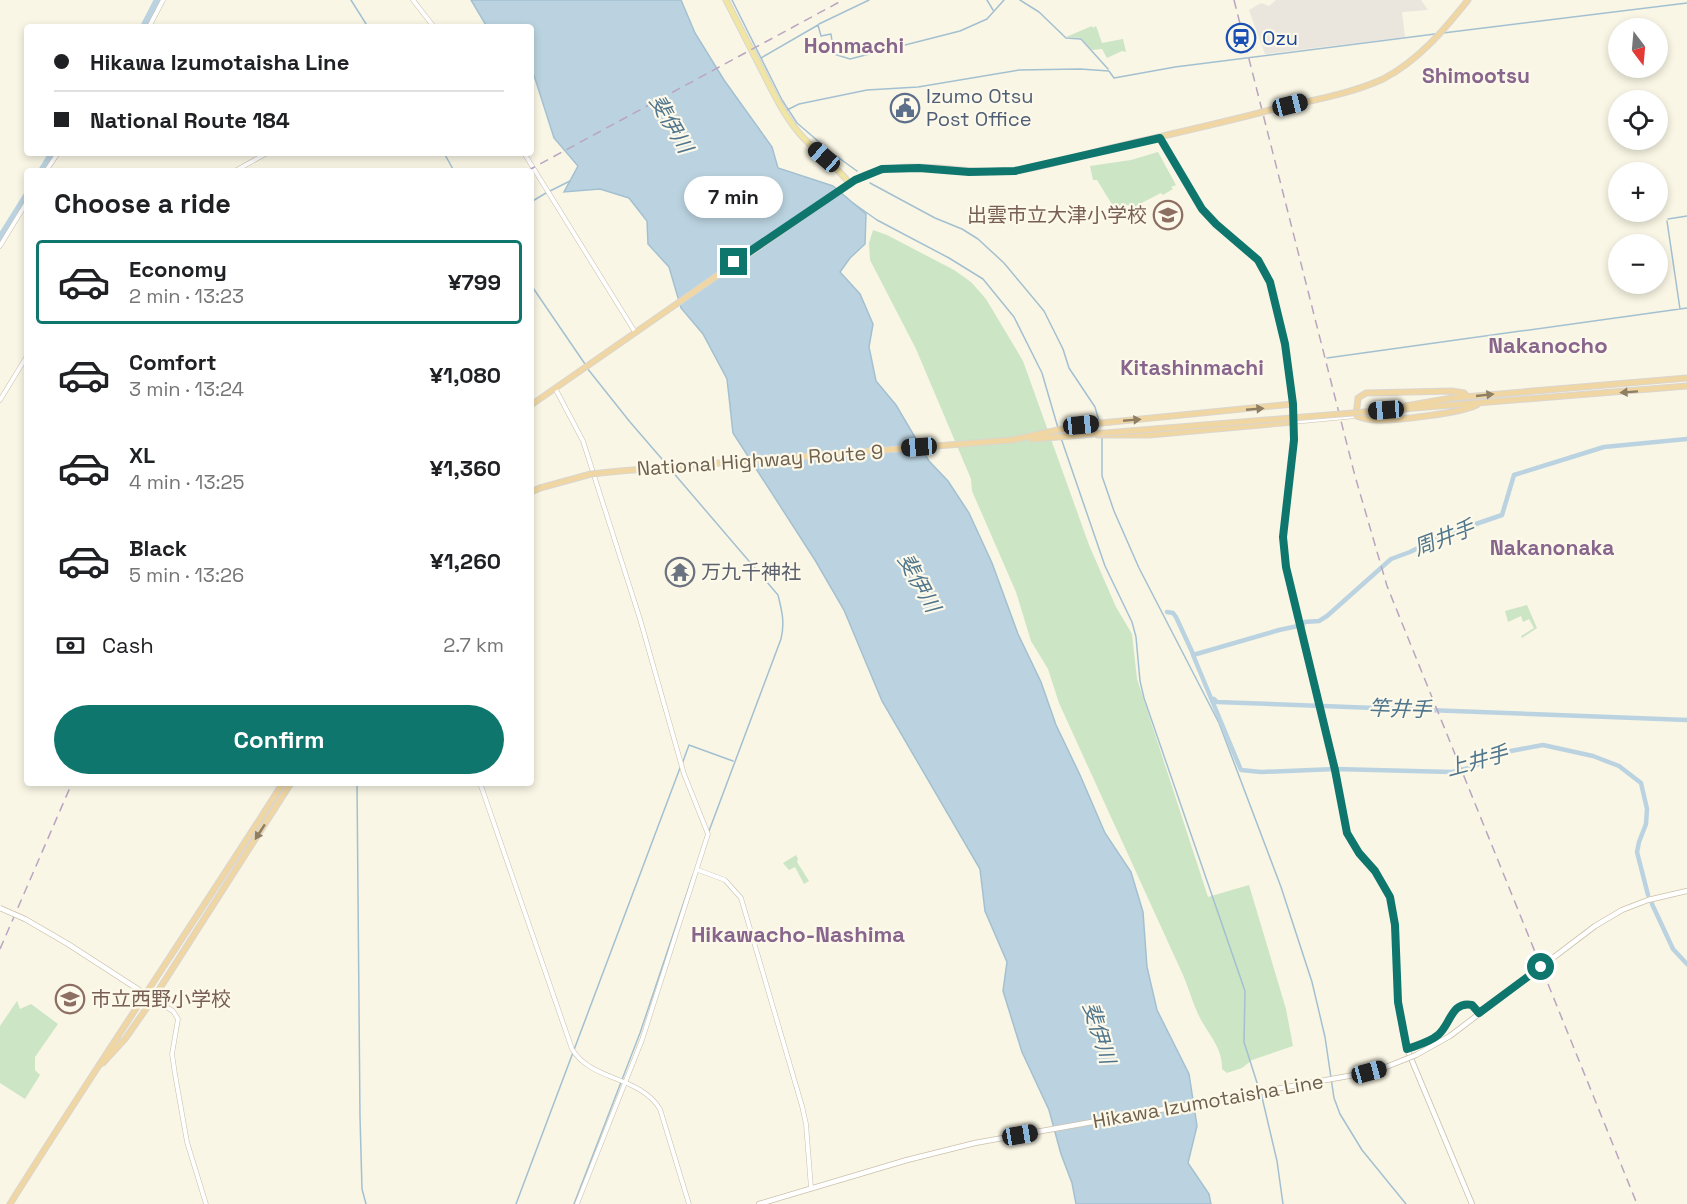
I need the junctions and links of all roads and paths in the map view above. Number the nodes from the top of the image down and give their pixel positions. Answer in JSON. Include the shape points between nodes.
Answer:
{"nodes":[{"id":1,"x":163,"y":0,"type":"edge"},
{"id":2,"x":413,"y":0,"type":"edge"},
{"id":3,"x":726,"y":0,"type":"edge"},
{"id":4,"x":1468,"y":0,"type":"edge"},
{"id":5,"x":151,"y":24,"type":"edge"},
{"id":6,"x":432,"y":24,"type":"edge"},
{"id":7,"x":1160,"y":138,"type":"junction"},
{"id":8,"x":262,"y":156,"type":"edge"},
{"id":9,"x":240,"y":168,"type":"edge"},
{"id":10,"x":534,"y":169,"type":"edge"},
{"id":11,"x":847,"y":186,"type":"junction"},
{"id":12,"x":24,"y":207,"type":"edge"},
{"id":13,"x":0,"y":246,"type":"edge"},
{"id":14,"x":635,"y":332,"type":"junction"},
{"id":15,"x":24,"y":361,"type":"edge"},
{"id":16,"x":1687,"y":378,"type":"edge"},
{"id":17,"x":1687,"y":386,"type":"edge"},
{"id":18,"x":554,"y":387,"type":"junction"},
{"id":19,"x":1467,"y":396,"type":"junction"},
{"id":20,"x":0,"y":400,"type":"edge"},
{"id":21,"x":534,"y":403,"type":"edge"},
{"id":22,"x":1293,"y":404,"type":"junction"},
{"id":23,"x":1479,"y":404,"type":"junction"},
{"id":24,"x":1386,"y":410,"type":"junction"},
{"id":25,"x":1356,"y":416,"type":"junction"},
{"id":26,"x":1293,"y":422,"type":"junction"},
{"id":27,"x":1080,"y":435,"type":"junction"},
{"id":28,"x":1012,"y":440,"type":"junction"},
{"id":29,"x":534,"y":491,"type":"edge"},
{"id":30,"x":281,"y":786,"type":"edge"},
{"id":31,"x":289,"y":786,"type":"edge"},
{"id":32,"x":481,"y":786,"type":"edge"},
{"id":33,"x":698,"y":870,"type":"junction"},
{"id":34,"x":1687,"y":891,"type":"edge"},
{"id":35,"x":0,"y":908,"type":"edge"},
{"id":36,"x":144,"y":994,"type":"junction"},
{"id":37,"x":153,"y":999,"type":"junction"},
{"id":38,"x":1479,"y":1013,"type":"junction"},
{"id":39,"x":1407,"y":1049,"type":"junction"},
{"id":40,"x":91,"y":1076,"type":"junction"},
{"id":41,"x":625,"y":1082,"type":"junction"},
{"id":42,"x":811,"y":1188,"type":"junction"},
{"id":43,"x":10,"y":1204,"type":"edge"},
{"id":44,"x":206,"y":1204,"type":"edge"},
{"id":45,"x":577,"y":1204,"type":"edge"},
{"id":46,"x":689,"y":1204,"type":"edge"},
{"id":47,"x":759,"y":1204,"type":"edge"},
{"id":48,"x":1472,"y":1204,"type":"edge"}],
"edges":[{"from":1,"to":5,"type":"street"},
{"from":2,"to":6,"type":"street"},
{"from":3,"to":11,"type":"main road","via":[[789,121],[835,167]]},
{"from":4,"to":7,"type":"highway","bridge":true,"via":[[1428,47],[1384,78]]},
{"from":7,"to":11,"type":"highway","via":[[1015,171],[890,167]]},
{"from":7,"to":22,"type":"main road","via":[[1202,209],[1263,267],[1285,344]]},
{"from":8,"to":9,"type":"street"},
{"from":10,"to":14,"type":"street"},
{"from":11,"to":14,"type":"highway"},
{"from":12,"to":13,"type":"street"},
{"from":14,"to":18,"type":"highway"},
{"from":15,"to":20,"type":"street"},
{"from":19,"to":16,"type":"highway","name":"National Highway Route 9","one_way":true},
{"from":17,"to":23,"type":"highway","name":"National Highway Route 9","one_way":true},
{"from":18,"to":21,"type":"highway"},
{"from":18,"to":33,"type":"street","via":[[583,441],[684,774],[706,825],[708,834]]},
{"from":19,"to":24,"type":"highway","name":"National Highway Route 9"},
{"from":19,"to":25,"type":"highway","via":[[1452,391],[1366,393],[1358,398]]},
{"from":22,"to":26,"type":"main road"},
{"from":28,"to":22,"type":"highway","one_way":true,"via":[[1081,425]]},
{"from":23,"to":24,"type":"highway","name":"National Highway Route 9"},
{"from":23,"to":25,"type":"highway","via":[[1461,411],[1402,419],[1368,420]]},
{"from":24,"to":27,"type":"highway","name":"National Highway Route 9","bridge":true},
{"from":25,"to":26,"type":"street"},
{"from":26,"to":27,"type":"highway","bridge":true,"via":[[1127,436]]},
{"from":26,"to":39,"type":"main road","via":[[1283,537],[1286,567],[1347,833],[1390,897],[1398,1002]]},
{"from":27,"to":28,"type":"highway","name":"National Highway Route 9"},
{"from":28,"to":29,"type":"highway","name":"National Highway Route 9","bridge":true,"via":[[620,471],[582,476]]},
{"from":30,"to":36,"type":"highway"},
{"from":31,"to":37,"type":"highway","one_way":true},
{"from":32,"to":41,"type":"street","via":[[572,1049],[581,1062]]},
{"from":33,"to":41,"type":"street"},
{"from":33,"to":42,"type":"street","via":[[725,880],[741,898],[802,1106]]},
{"from":34,"to":38,"type":"main road","name":"Hikawa Izumotaisha Line","via":[[1648,900],[1594,926]]},
{"from":35,"to":36,"type":"main road","bridge":true,"via":[[68,944]]},
{"from":36,"to":37,"type":"main road"},
{"from":36,"to":40,"type":"highway"},
{"from":37,"to":40,"type":"highway","via":[[126,1039]]},
{"from":37,"to":44,"type":"street","via":[[178,1019],[172,1054],[175,1074],[188,1142]]},
{"from":38,"to":39,"type":"street","via":[[1472,1005],[1462,1005],[1454,1010],[1436,1037]]},
{"from":38,"to":42,"type":"main road","name":"Hikawa Izumotaisha Line","bridge":true,"via":[[1450,1036],[1386,1067],[975,1143]]},
{"from":39,"to":48,"type":"main road"},
{"from":40,"to":43,"type":"highway"},
{"from":41,"to":45,"type":"street"},
{"from":41,"to":46,"type":"street","via":[[650,1095],[660,1109]]},
{"from":42,"to":47,"type":"main road","name":"Hikawa Izumotaisha Line"}]}
